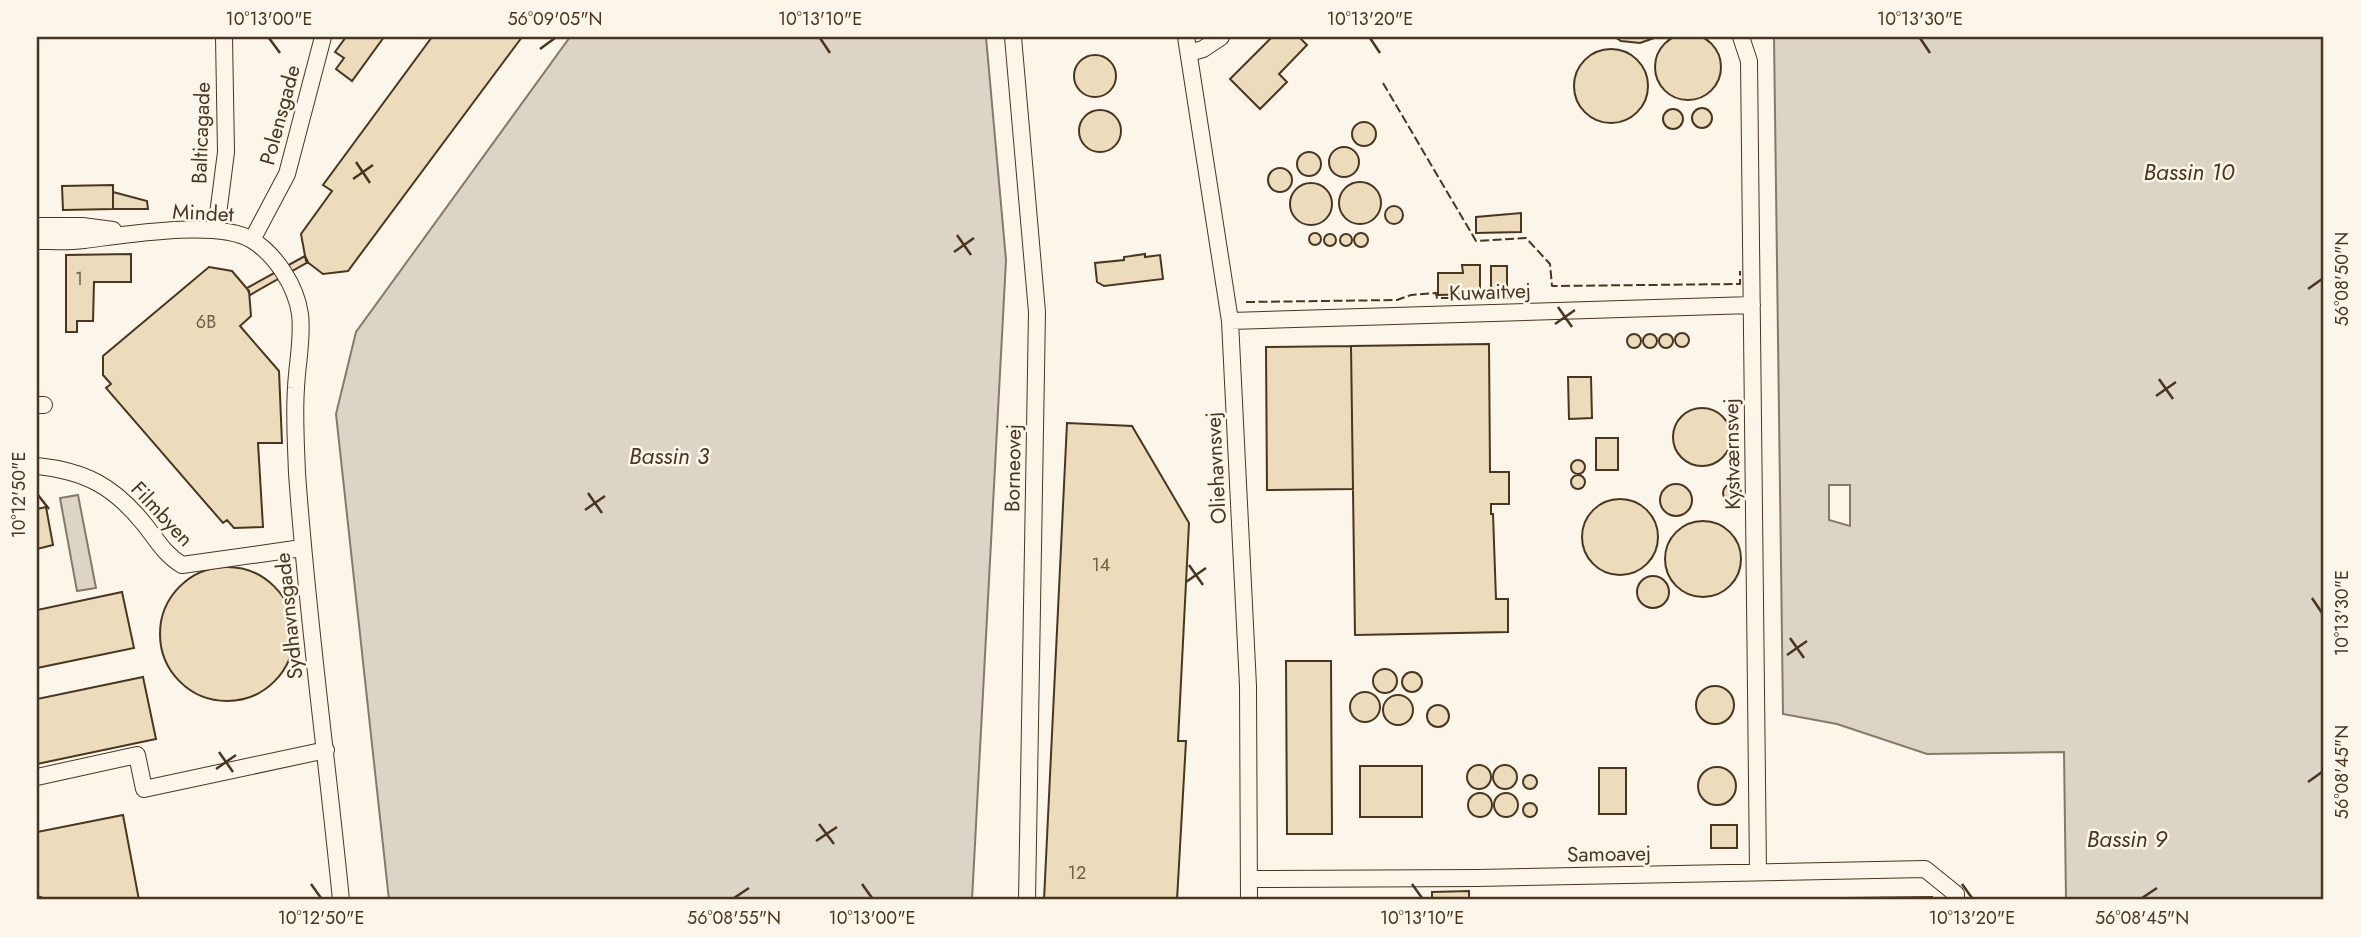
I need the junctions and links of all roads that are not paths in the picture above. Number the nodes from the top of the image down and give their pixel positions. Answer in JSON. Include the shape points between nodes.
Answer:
{"nodes":[{"id":1,"x":224,"y":37,"type":"edge"},
{"id":2,"x":323,"y":37,"type":"edge"},
{"id":3,"x":1013,"y":37,"type":"edge"},
{"id":4,"x":1221,"y":37,"type":"edge"},
{"id":5,"x":1741,"y":37,"type":"edge"},
{"id":6,"x":1188,"y":45,"type":"edge"},
{"id":7,"x":37,"y":226,"type":"edge"},
{"id":8,"x":216,"y":230,"type":"junction"},
{"id":9,"x":133,"y":232,"type":"junction"},
{"id":10,"x":252,"y":240,"type":"junction"},
{"id":11,"x":37,"y":241,"type":"edge"},
{"id":12,"x":1752,"y":305,"type":"junction"},
{"id":13,"x":1230,"y":321,"type":"junction"},
{"id":14,"x":301,"y":326,"type":"joint"},
{"id":15,"x":37,"y":466,"type":"edge"},
{"id":16,"x":303,"y":548,"type":"junction"},
{"id":17,"x":326,"y":750,"type":"junction"},
{"id":18,"x":37,"y":776,"type":"edge"},
{"id":19,"x":1758,"y":872,"type":"junction"},
{"id":20,"x":1249,"y":879,"type":"junction"},
{"id":21,"x":341,"y":900,"type":"edge"},
{"id":22,"x":1027,"y":900,"type":"edge"},
{"id":23,"x":1249,"y":900,"type":"edge"},
{"id":24,"x":1956,"y":900,"type":"edge"}],
"edges":[{"from":1,"to":8,"type":"street","name":"Balticagade","via":[[226,152]]},
{"from":2,"to":10,"type":"street","name":"Polensgade","via":[[287,174]]},
{"from":3,"to":22,"type":"street","name":"Borneovej","via":[[1037,312]]},
{"from":4,"to":6,"type":"street","via":[[1205,48]]},
{"from":5,"to":12,"type":"street","name":"Kystværnsvej","via":[[1749,61]]},
{"from":6,"to":13,"type":"street","name":"Oliehavnsvej"},
{"from":7,"to":9,"type":"street","name":"Mindet"},
{"from":8,"to":9,"type":"street","name":"Mindet"},
{"from":8,"to":10,"type":"street","name":"Mindet"},
{"from":9,"to":11,"type":"street","name":"Mindet"},
{"from":10,"to":14,"type":"street","name":"Mindet","via":[[284,273]]},
{"from":12,"to":13,"type":"street","name":"Kuwaitvej"},
{"from":12,"to":19,"type":"street","name":"Kystværnsvej"},
{"from":13,"to":20,"type":"street","name":"Oliehavnsvej","via":[[1248,686]]},
{"from":14,"to":16,"type":"street","name":"Sydhavnsgade","via":[[295,440]]},
{"from":15,"to":16,"type":"street","name":"Filmbyen","via":[[91,478],[120,497],[169,558],[182,565]]},
{"from":16,"to":17,"type":"street","name":"Sydhavnsgade"},
{"from":17,"to":18,"type":"street","via":[[144,789],[137,755]]},
{"from":17,"to":21,"type":"street","name":"Sydhavnsgade"},
{"from":19,"to":20,"type":"street","name":"Samoavej"},
{"from":19,"to":24,"type":"street","name":"Samoavej","via":[[1925,869],[1956,894]]},
{"from":20,"to":23,"type":"street","name":"Oliehavnsvej"}]}
